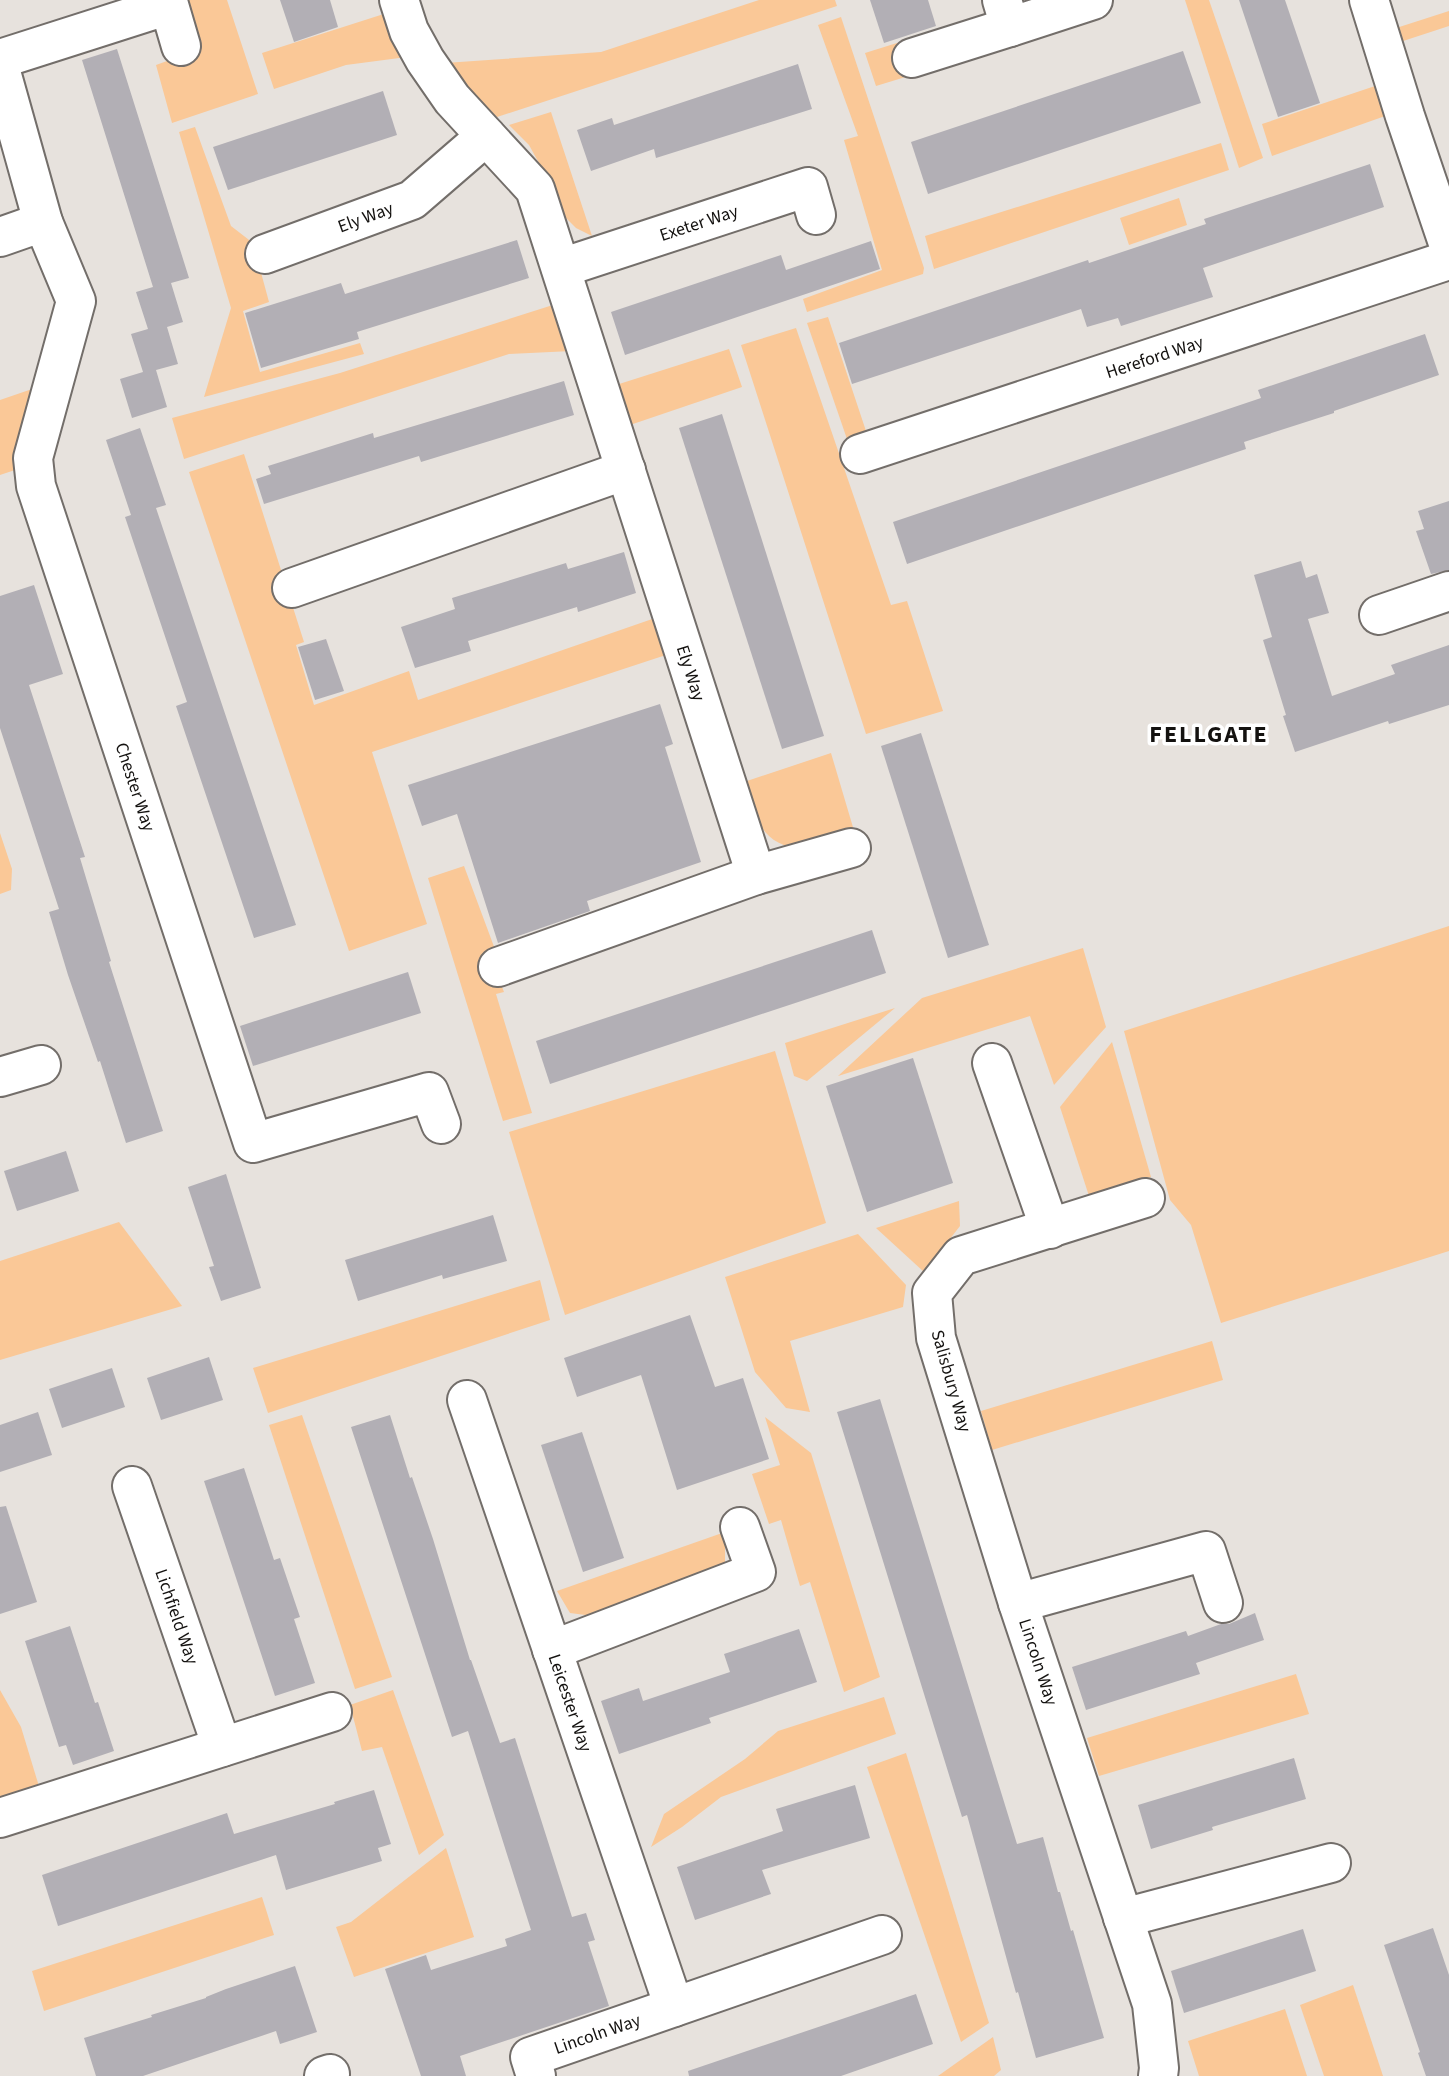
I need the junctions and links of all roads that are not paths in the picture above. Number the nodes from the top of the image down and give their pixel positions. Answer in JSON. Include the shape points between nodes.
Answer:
{"nodes":[{"id":1,"x":400,"y":0,"type":"edge"},
{"id":2,"x":1093,"y":0,"type":"edge"},
{"id":3,"x":1369,"y":0,"type":"edge"},
{"id":4,"x":1006,"y":14,"type":"edge"},
{"id":5,"x":181,"y":46,"type":"dead end"},
{"id":6,"x":912,"y":58,"type":"dead end"},
{"id":7,"x":0,"y":60,"type":"edge"},
{"id":8,"x":0,"y":68,"type":"edge"},
{"id":9,"x":486,"y":136,"type":"junction"},
{"id":10,"x":816,"y":215,"type":"dead end"},
{"id":11,"x":43,"y":222,"type":"junction"},
{"id":12,"x":0,"y":236,"type":"edge"},
{"id":13,"x":1449,"y":246,"type":"edge"},
{"id":14,"x":265,"y":254,"type":"dead end"},
{"id":15,"x":1449,"y":260,"type":"edge"},
{"id":16,"x":561,"y":268,"type":"junction"},
{"id":17,"x":860,"y":454,"type":"dead end"},
{"id":18,"x":626,"y":470,"type":"junction"},
{"id":19,"x":292,"y":588,"type":"dead end"},
{"id":20,"x":1449,"y":591,"type":"edge"},
{"id":21,"x":1379,"y":615,"type":"dead end"},
{"id":22,"x":851,"y":848,"type":"dead end"},
{"id":23,"x":756,"y":875,"type":"junction"},
{"id":24,"x":498,"y":967,"type":"dead end"},
{"id":25,"x":992,"y":1063,"type":"dead end"},
{"id":26,"x":40,"y":1065,"type":"dead end"},
{"id":27,"x":0,"y":1077,"type":"edge"},
{"id":28,"x":441,"y":1124,"type":"dead end"},
{"id":29,"x":1145,"y":1198,"type":"dead end"},
{"id":30,"x":1051,"y":1229,"type":"junction"},
{"id":31,"x":467,"y":1400,"type":"dead end"},
{"id":32,"x":132,"y":1486,"type":"dead end"},
{"id":33,"x":740,"y":1527,"type":"dead end"},
{"id":34,"x":1018,"y":1603,"type":"junction"},
{"id":35,"x":1223,"y":1603,"type":"dead end"},
{"id":36,"x":552,"y":1650,"type":"junction"},
{"id":37,"x":332,"y":1712,"type":"dead end"},
{"id":38,"x":222,"y":1747,"type":"junction"},
{"id":39,"x":0,"y":1818,"type":"edge"},
{"id":40,"x":1331,"y":1863,"type":"dead end"},
{"id":41,"x":1123,"y":1918,"type":"junction"},
{"id":42,"x":882,"y":1935,"type":"dead end"},
{"id":43,"x":674,"y":2007,"type":"junction"},
{"id":44,"x":536,"y":2076,"type":"edge"},
{"id":45,"x":1158,"y":2076,"type":"edge"}],
"edges":[{"from":1,"to":9,"type":"street","name":"Ely Way","via":[[409,31],[425,60]]},
{"from":2,"to":4,"type":"street"},
{"from":3,"to":13,"type":"street"},
{"from":4,"to":6,"type":"street"},
{"from":5,"to":7,"type":"street","via":[[169,5]]},
{"from":8,"to":11,"type":"street","name":"Chester Way"},
{"from":9,"to":14,"type":"street","name":"Ely Way","via":[[412,200]]},
{"from":9,"to":16,"type":"street","name":"Ely Way","via":[[536,189]]},
{"from":10,"to":16,"type":"street","name":"Exeter Way","via":[[808,187]]},
{"from":11,"to":12,"type":"street"},
{"from":11,"to":28,"type":"street","name":"Chester Way","via":[[76,302],[33,458],[36,486],[253,1143],[429,1092]]},
{"from":15,"to":17,"type":"street","name":"Hereford Way"},
{"from":16,"to":18,"type":"street","name":"Ely Way"},
{"from":18,"to":19,"type":"street"},
{"from":18,"to":23,"type":"street","name":"Ely Way"},
{"from":20,"to":21,"type":"street"},
{"from":22,"to":23,"type":"street"},
{"from":23,"to":24,"type":"street"},
{"from":25,"to":30,"type":"street"},
{"from":26,"to":27,"type":"street"},
{"from":29,"to":30,"type":"street","name":"Salisbury Way"},
{"from":30,"to":34,"type":"street","name":"Salisbury Way","via":[[961,1256],[932,1293],[936,1338]]},
{"from":31,"to":36,"type":"street","name":"Leicester Way"},
{"from":32,"to":38,"type":"street","name":"Lichfield Way"},
{"from":33,"to":36,"type":"street","via":[[756,1572]]},
{"from":34,"to":35,"type":"street","name":"Lincoln Way","via":[[1206,1550]]},
{"from":34,"to":41,"type":"street","name":"Lincoln Way"},
{"from":36,"to":43,"type":"street","name":"Leicester Way"},
{"from":37,"to":38,"type":"street"},
{"from":38,"to":39,"type":"street"},
{"from":40,"to":41,"type":"street"},
{"from":41,"to":45,"type":"street","name":"Lincoln Way","via":[[1152,2004]]},
{"from":42,"to":43,"type":"street","name":"Lincoln Way"},
{"from":43,"to":44,"type":"street","name":"Lincoln Way","via":[[530,2057]]}]}
